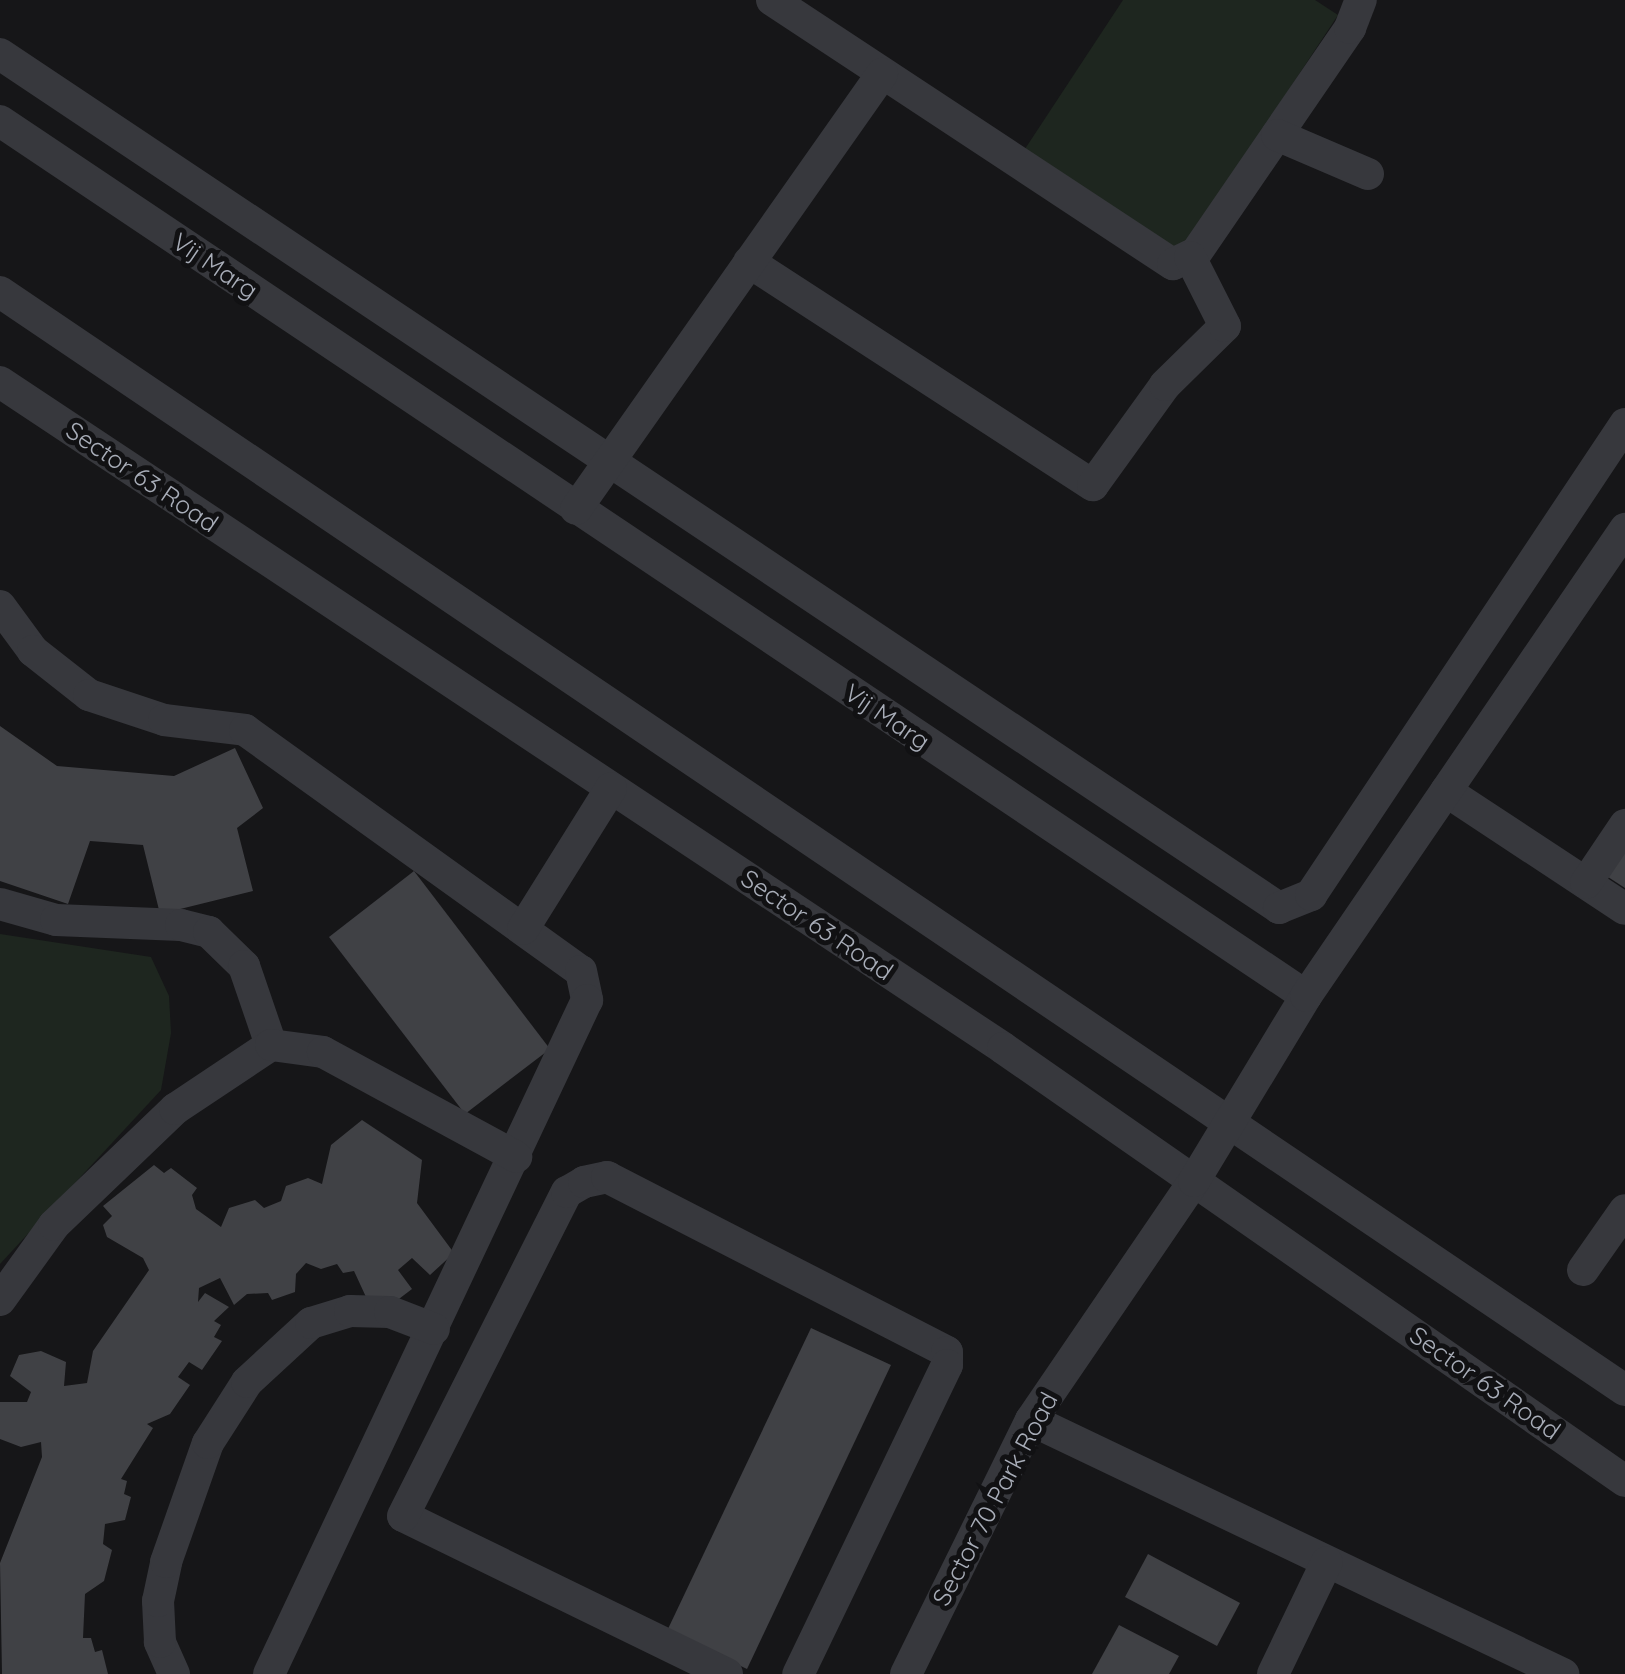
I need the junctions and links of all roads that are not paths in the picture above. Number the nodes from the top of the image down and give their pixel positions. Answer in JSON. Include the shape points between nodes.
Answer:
{"nodes":[{"id":1,"x":772,"y":0,"type":"edge"},
{"id":2,"x":1361,"y":0,"type":"edge"},
{"id":3,"x":0,"y":54,"type":"edge"},
{"id":4,"x":882,"y":74,"type":"junction"},
{"id":5,"x":0,"y":121,"type":"edge"},
{"id":6,"x":1276,"y":135,"type":"junction"},
{"id":7,"x":1368,"y":174,"type":"dead end"},
{"id":8,"x":1190,"y":257,"type":"junction"},
{"id":9,"x":749,"y":262,"type":"junction"},
{"id":10,"x":0,"y":292,"type":"edge"},
{"id":11,"x":0,"y":382,"type":"edge"},
{"id":12,"x":1625,"y":424,"type":"edge"},
{"id":13,"x":609,"y":461,"type":"junction"},
{"id":14,"x":576,"y":509,"type":"junction"},
{"id":15,"x":1625,"y":529,"type":"edge"},
{"id":16,"x":0,"y":606,"type":"edge"},
{"id":17,"x":611,"y":788,"type":"junction"},
{"id":18,"x":1446,"y":790,"type":"junction"},
{"id":19,"x":1625,"y":825,"type":"edge"},
{"id":20,"x":1586,"y":883,"type":"junction"},
{"id":21,"x":0,"y":904,"type":"edge"},
{"id":22,"x":1625,"y":909,"type":"edge"},
{"id":23,"x":522,"y":929,"type":"junction"},
{"id":24,"x":1306,"y":996,"type":"junction"},
{"id":25,"x":270,"y":1045,"type":"junction"},
{"id":26,"x":1229,"y":1122,"type":"junction"},
{"id":27,"x":516,"y":1156,"type":"junction"},
{"id":28,"x":1194,"y":1181,"type":"junction"},
{"id":29,"x":1625,"y":1210,"type":"edge"},
{"id":30,"x":1583,"y":1270,"type":"dead end"},
{"id":31,"x":0,"y":1300,"type":"edge"},
{"id":32,"x":434,"y":1329,"type":"junction"},
{"id":33,"x":1625,"y":1390,"type":"edge"},
{"id":34,"x":1030,"y":1420,"type":"junction"},
{"id":35,"x":1625,"y":1481,"type":"edge"},
{"id":36,"x":1327,"y":1562,"type":"junction"},
{"id":37,"x":174,"y":1674,"type":"edge"},
{"id":38,"x":269,"y":1674,"type":"edge"},
{"id":39,"x":727,"y":1674,"type":"edge"},
{"id":40,"x":798,"y":1674,"type":"edge"},
{"id":41,"x":906,"y":1674,"type":"edge"},
{"id":42,"x":1273,"y":1674,"type":"edge"},
{"id":43,"x":1562,"y":1674,"type":"edge"}],
"edges":[{"from":1,"to":4,"type":"street"},
{"from":2,"to":6,"type":"street","via":[[1350,28]]},
{"from":3,"to":13,"type":"street"},
{"from":4,"to":8,"type":"street","via":[[1162,259],[1182,263]]},
{"from":4,"to":9,"type":"street"},
{"from":5,"to":14,"type":"street","name":"Vij Marg"},
{"from":6,"to":7,"type":"street"},
{"from":6,"to":8,"type":"street"},
{"from":8,"to":9,"type":"street","via":[[1226,326],[1164,386],[1093,485]]},
{"from":9,"to":13,"type":"street"},
{"from":10,"to":26,"type":"street"},
{"from":11,"to":17,"type":"street","name":"Sector 63 Road"},
{"from":12,"to":13,"type":"street","via":[[1311,895],[1279,908]]},
{"from":13,"to":14,"type":"street"},
{"from":14,"to":24,"type":"street","name":"Vij Marg"},
{"from":15,"to":18,"type":"street"},
{"from":16,"to":23,"type":"street","via":[[33,650],[89,695],[164,720],[245,730]]},
{"from":17,"to":23,"type":"street"},
{"from":17,"to":28,"type":"street","name":"Sector 63 Road"},
{"from":18,"to":20,"type":"street"},
{"from":18,"to":24,"type":"street"},
{"from":19,"to":20,"type":"street"},
{"from":20,"to":22,"type":"street"},
{"from":21,"to":25,"type":"street","via":[[56,920],[209,932],[244,966]]},
{"from":23,"to":27,"type":"street","via":[[581,971],[587,1000]]},
{"from":24,"to":26,"type":"street","name":"Sector 70 Park Road"},
{"from":25,"to":27,"type":"street","via":[[323,1052]]},
{"from":25,"to":31,"type":"street","via":[[175,1108],[54,1225]]},
{"from":26,"to":28,"type":"street","name":"Sector 70 Park Road"},
{"from":26,"to":33,"type":"street"},
{"from":27,"to":32,"type":"street"},
{"from":28,"to":34,"type":"street","name":"Sector 70 Park Road"},
{"from":28,"to":35,"type":"street","name":"Sector 63 Road"},
{"from":29,"to":30,"type":"street"},
{"from":32,"to":37,"type":"street","via":[[390,1312],[350,1310],[311,1324],[246,1382],[208,1444],[166,1562],[159,1628]]},
{"from":32,"to":38,"type":"street"},
{"from":34,"to":36,"type":"street"},
{"from":34,"to":41,"type":"street","name":"Sector 70 Park Road"},
{"from":36,"to":42,"type":"street"},
{"from":36,"to":43,"type":"street"},
{"from":39,"to":40,"type":"street","via":[[403,1516],[567,1192],[584,1182],[607,1177],[947,1352],[948,1365]]}]}
